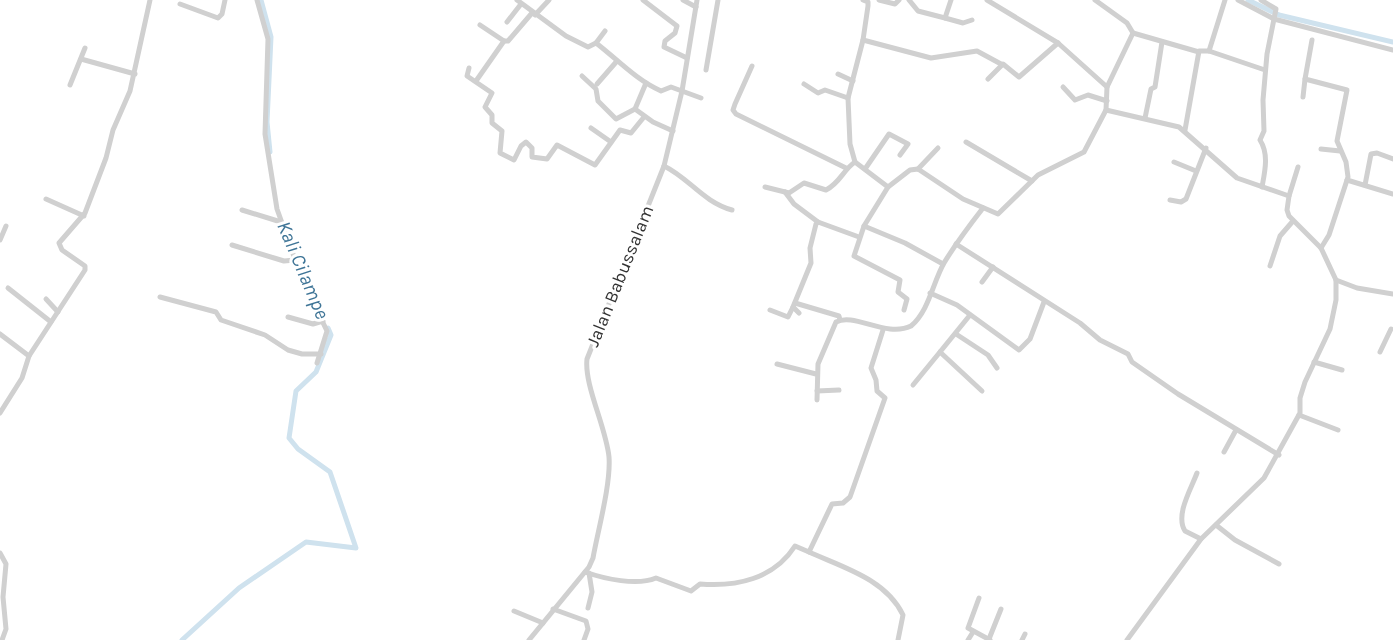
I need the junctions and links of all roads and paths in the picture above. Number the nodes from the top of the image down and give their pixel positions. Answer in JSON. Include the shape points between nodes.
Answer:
{"nodes":[{"id":1,"x":150,"y":0,"type":"edge"},
{"id":2,"x":225,"y":0,"type":"edge"},
{"id":3,"x":257,"y":0,"type":"edge"},
{"id":4,"x":549,"y":0,"type":"edge"},
{"id":5,"x":643,"y":0,"type":"edge"},
{"id":6,"x":683,"y":0,"type":"edge"},
{"id":7,"x":718,"y":0,"type":"edge"},
{"id":8,"x":879,"y":0,"type":"edge"},
{"id":9,"x":899,"y":0,"type":"edge"},
{"id":10,"x":909,"y":0,"type":"edge"},
{"id":11,"x":951,"y":0,"type":"edge"},
{"id":12,"x":987,"y":0,"type":"edge"},
{"id":13,"x":1095,"y":0,"type":"edge"},
{"id":14,"x":1225,"y":0,"type":"edge"},
{"id":15,"x":1238,"y":0,"type":"edge"},
{"id":16,"x":1261,"y":0,"type":"edge"},
{"id":17,"x":866,"y":1,"type":"edge"},
{"id":18,"x":519,"y":2,"type":"edge"},
{"id":19,"x":182,"y":3,"type":"edge"},
{"id":20,"x":696,"y":3,"type":"edge"},
{"id":21,"x":533,"y":14,"type":"junction"},
{"id":22,"x":945,"y":18,"type":"junction"},
{"id":23,"x":1274,"y":18,"type":"junction"},
{"id":24,"x":972,"y":20,"type":"dead end"},
{"id":25,"x":507,"y":22,"type":"dead end"},
{"id":26,"x":480,"y":25,"type":"dead end"},
{"id":27,"x":605,"y":31,"type":"dead end"},
{"id":28,"x":1133,"y":33,"type":"junction"},
{"id":29,"x":863,"y":40,"type":"junction"},
{"id":30,"x":1312,"y":40,"type":"dead end"},
{"id":31,"x":504,"y":41,"type":"junction"},
{"id":32,"x":1162,"y":42,"type":"junction"},
{"id":33,"x":596,"y":43,"type":"junction"},
{"id":34,"x":1058,"y":43,"type":"junction"},
{"id":35,"x":85,"y":48,"type":"dead end"},
{"id":36,"x":1393,"y":50,"type":"edge"},
{"id":37,"x":1209,"y":51,"type":"junction"},
{"id":38,"x":1199,"y":52,"type":"junction"},
{"id":39,"x":687,"y":58,"type":"junction"},
{"id":40,"x":81,"y":59,"type":"junction"},
{"id":41,"x":617,"y":61,"type":"junction"},
{"id":42,"x":1001,"y":64,"type":"junction"},
{"id":43,"x":752,"y":66,"type":"dead end"},
{"id":44,"x":469,"y":68,"type":"dead end"},
{"id":45,"x":706,"y":70,"type":"dead end"},
{"id":46,"x":1266,"y":70,"type":"junction"},
{"id":47,"x":135,"y":74,"type":"junction"},
{"id":48,"x":838,"y":74,"type":"dead end"},
{"id":49,"x":582,"y":76,"type":"dead end"},
{"id":50,"x":988,"y":80,"type":"dead end"},
{"id":51,"x":1305,"y":80,"type":"junction"},
{"id":52,"x":476,"y":81,"type":"junction"},
{"id":53,"x":852,"y":81,"type":"junction"},
{"id":54,"x":646,"y":83,"type":"junction"},
{"id":55,"x":597,"y":84,"type":"dead end"},
{"id":56,"x":804,"y":84,"type":"dead end"},
{"id":57,"x":70,"y":85,"type":"dead end"},
{"id":58,"x":1063,"y":87,"type":"dead end"},
{"id":59,"x":1107,"y":87,"type":"junction"},
{"id":60,"x":681,"y":91,"type":"junction"},
{"id":61,"x":1303,"y":97,"type":"dead end"},
{"id":62,"x":701,"y":98,"type":"dead end"},
{"id":63,"x":848,"y":98,"type":"junction"},
{"id":64,"x":1107,"y":101,"type":"junction"},
{"id":65,"x":635,"y":109,"type":"junction"},
{"id":66,"x":1106,"y":110,"type":"junction"},
{"id":67,"x":644,"y":117,"type":"junction"},
{"id":68,"x":1145,"y":118,"type":"junction"},
{"id":69,"x":591,"y":128,"type":"dead end"},
{"id":70,"x":1185,"y":130,"type":"junction"},
{"id":71,"x":673,"y":131,"type":"junction"},
{"id":72,"x":611,"y":142,"type":"junction"},
{"id":73,"x":966,"y":142,"type":"dead end"},
{"id":74,"x":938,"y":148,"type":"dead end"},
{"id":75,"x":1206,"y":148,"type":"junction"},
{"id":76,"x":1320,"y":149,"type":"dead end"},
{"id":77,"x":1340,"y":151,"type":"junction"},
{"id":78,"x":900,"y":155,"type":"dead end"},
{"id":79,"x":1393,"y":159,"type":"edge"},
{"id":80,"x":855,"y":162,"type":"junction"},
{"id":81,"x":1174,"y":162,"type":"dead end"},
{"id":82,"x":664,"y":166,"type":"junction"},
{"id":83,"x":1299,"y":167,"type":"dead end"},
{"id":84,"x":846,"y":168,"type":"junction"},
{"id":85,"x":865,"y":169,"type":"junction"},
{"id":86,"x":918,"y":169,"type":"junction"},
{"id":87,"x":1196,"y":171,"type":"junction"},
{"id":88,"x":1347,"y":180,"type":"junction"},
{"id":89,"x":1032,"y":182,"type":"junction"},
{"id":90,"x":1365,"y":185,"type":"junction"},
{"id":91,"x":765,"y":187,"type":"dead end"},
{"id":92,"x":888,"y":187,"type":"junction"},
{"id":93,"x":1262,"y":187,"type":"junction"},
{"id":94,"x":785,"y":192,"type":"junction"},
{"id":95,"x":1393,"y":194,"type":"edge"},
{"id":96,"x":1289,"y":195,"type":"junction"},
{"id":97,"x":46,"y":199,"type":"dead end"},
{"id":98,"x":1170,"y":200,"type":"dead end"},
{"id":99,"x":983,"y":208,"type":"junction"},
{"id":100,"x":242,"y":210,"type":"dead end"},
{"id":101,"x":732,"y":210,"type":"dead end"},
{"id":102,"x":84,"y":216,"type":"junction"},
{"id":103,"x":1293,"y":221,"type":"junction"},
{"id":104,"x":281,"y":222,"type":"junction"},
{"id":105,"x":818,"y":222,"type":"junction"},
{"id":106,"x":6,"y":226,"type":"dead end"},
{"id":107,"x":864,"y":226,"type":"junction"},
{"id":108,"x":859,"y":237,"type":"junction"},
{"id":109,"x":0,"y":240,"type":"edge"},
{"id":110,"x":956,"y":244,"type":"junction"},
{"id":111,"x":232,"y":245,"type":"dead end"},
{"id":112,"x":1321,"y":248,"type":"junction"},
{"id":113,"x":295,"y":260,"type":"junction"},
{"id":114,"x":943,"y":264,"type":"junction"},
{"id":115,"x":1270,"y":266,"type":"dead end"},
{"id":116,"x":993,"y":267,"type":"junction"},
{"id":117,"x":1336,"y":280,"type":"junction"},
{"id":118,"x":982,"y":282,"type":"dead end"},
{"id":119,"x":8,"y":288,"type":"dead end"},
{"id":120,"x":930,"y":293,"type":"junction"},
{"id":121,"x":1393,"y":294,"type":"edge"},
{"id":122,"x":160,"y":297,"type":"dead end"},
{"id":123,"x":46,"y":299,"type":"dead end"},
{"id":124,"x":1044,"y":302,"type":"junction"},
{"id":125,"x":794,"y":305,"type":"junction"},
{"id":126,"x":770,"y":310,"type":"dead end"},
{"id":127,"x":904,"y":310,"type":"dead end"},
{"id":128,"x":58,"y":312,"type":"junction"},
{"id":129,"x":799,"y":313,"type":"dead end"},
{"id":130,"x":970,"y":315,"type":"junction"},
{"id":131,"x":288,"y":317,"type":"dead end"},
{"id":132,"x":840,"y":320,"type":"junction"},
{"id":133,"x":323,"y":321,"type":"junction"},
{"id":134,"x":51,"y":322,"type":"junction"},
{"id":135,"x":883,"y":330,"type":"junction"},
{"id":136,"x":1392,"y":330,"type":"edge"},
{"id":137,"x":0,"y":334,"type":"edge"},
{"id":138,"x":956,"y":334,"type":"junction"},
{"id":139,"x":940,"y":352,"type":"junction"},
{"id":140,"x":1380,"y":352,"type":"dead end"},
{"id":141,"x":321,"y":354,"type":"junction"},
{"id":142,"x":29,"y":356,"type":"junction"},
{"id":143,"x":1314,"y":362,"type":"junction"},
{"id":144,"x":317,"y":363,"type":"dead end"},
{"id":145,"x":777,"y":364,"type":"dead end"},
{"id":146,"x":997,"y":368,"type":"dead end"},
{"id":147,"x":1342,"y":370,"type":"dead end"},
{"id":148,"x":816,"y":374,"type":"junction"},
{"id":149,"x":913,"y":385,"type":"dead end"},
{"id":150,"x":839,"y":390,"type":"dead end"},
{"id":151,"x":818,"y":391,"type":"junction"},
{"id":152,"x":982,"y":391,"type":"dead end"},
{"id":153,"x":817,"y":400,"type":"dead end"},
{"id":154,"x":0,"y":413,"type":"edge"},
{"id":155,"x":1299,"y":415,"type":"junction"},
{"id":156,"x":1236,"y":430,"type":"junction"},
{"id":157,"x":1338,"y":430,"type":"dead end"},
{"id":158,"x":1224,"y":452,"type":"dead end"},
{"id":159,"x":1279,"y":455,"type":"junction"},
{"id":160,"x":1197,"y":473,"type":"dead end"},
{"id":161,"x":1216,"y":525,"type":"junction"},
{"id":162,"x":1202,"y":538,"type":"junction"},
{"id":163,"x":809,"y":552,"type":"junction"},
{"id":164,"x":0,"y":553,"type":"edge"},
{"id":165,"x":1279,"y":564,"type":"dead end"},
{"id":166,"x":587,"y":572,"type":"junction"},
{"id":167,"x":979,"y":598,"type":"dead end"},
{"id":168,"x":588,"y":608,"type":"dead end"},
{"id":169,"x":553,"y":609,"type":"junction"},
{"id":170,"x":1001,"y":609,"type":"dead end"},
{"id":171,"x":514,"y":611,"type":"dead end"},
{"id":172,"x":543,"y":623,"type":"junction"},
{"id":173,"x":0,"y":626,"type":"edge"},
{"id":174,"x":6,"y":629,"type":"junction"},
{"id":175,"x":973,"y":632,"type":"junction"},
{"id":176,"x":2,"y":640,"type":"edge"},
{"id":177,"x":529,"y":640,"type":"edge"},
{"id":178,"x":584,"y":640,"type":"edge"},
{"id":179,"x":897,"y":640,"type":"edge"},
{"id":180,"x":968,"y":640,"type":"edge"},
{"id":181,"x":990,"y":640,"type":"edge"},
{"id":182,"x":1126,"y":640,"type":"edge"}],
"edges":[{"from":1,"to":47,"type":"street"},
{"from":2,"to":19,"type":"street","via":[[218,18]]},
{"from":3,"to":104,"type":"street","via":[[268,39],[265,134]]},
{"from":4,"to":21,"type":"street"},
{"from":5,"to":39,"type":"street","via":[[676,26],[677,31],[664,41],[664,46]]},
{"from":6,"to":20,"type":"street"},
{"from":7,"to":45,"type":"street"},
{"from":8,"to":9,"type":"street","via":[[896,4]]},
{"from":10,"to":22,"type":"street","via":[[918,11]]},
{"from":11,"to":22,"type":"street"},
{"from":12,"to":34,"type":"street"},
{"from":13,"to":28,"type":"street","via":[[1127,22]]},
{"from":14,"to":37,"type":"street"},
{"from":15,"to":23,"type":"street"},
{"from":16,"to":23,"type":"street","via":[[1275,9]]},
{"from":17,"to":29,"type":"street"},
{"from":18,"to":21,"type":"street"},
{"from":18,"to":25,"type":"street"},
{"from":20,"to":39,"type":"street","name":"Jalan Babussalam"},
{"from":21,"to":31,"type":"street"},
{"from":21,"to":33,"type":"street","via":[[588,47]]},
{"from":22,"to":24,"type":"street"},
{"from":23,"to":36,"type":"street"},
{"from":23,"to":46,"type":"street"},
{"from":26,"to":31,"type":"street"},
{"from":27,"to":33,"type":"street"},
{"from":28,"to":32,"type":"street"},
{"from":28,"to":59,"type":"street"},
{"from":29,"to":42,"type":"street","via":[[931,58],[977,51]]},
{"from":29,"to":53,"type":"street"},
{"from":30,"to":51,"type":"street"},
{"from":31,"to":52,"type":"street"},
{"from":32,"to":38,"type":"street"},
{"from":32,"to":68,"type":"street"},
{"from":33,"to":41,"type":"street"},
{"from":34,"to":42,"type":"street","via":[[1019,77]]},
{"from":34,"to":59,"type":"street"},
{"from":35,"to":40,"type":"street"},
{"from":37,"to":38,"type":"street"},
{"from":37,"to":46,"type":"street"},
{"from":38,"to":70,"type":"street"},
{"from":39,"to":60,"type":"street","name":"Jalan Babussalam"},
{"from":40,"to":47,"type":"street"},
{"from":40,"to":57,"type":"street"},
{"from":41,"to":54,"type":"street"},
{"from":41,"to":55,"type":"street"},
{"from":42,"to":50,"type":"street"},
{"from":43,"to":84,"type":"street","via":[[735,104],[736,114]]},
{"from":44,"to":52,"type":"street","via":[[466,76]]},
{"from":46,"to":93,"type":"street","via":[[1264,131],[1260,140],[1265,146],[1266,160]]},
{"from":47,"to":102,"type":"street"},
{"from":48,"to":53,"type":"street"},
{"from":49,"to":65,"type":"street","via":[[616,119]]},
{"from":51,"to":61,"type":"street"},
{"from":51,"to":77,"type":"street","via":[[1346,89],[1337,141]]},
{"from":52,"to":72,"type":"street","via":[[492,93],[484,107],[492,115],[492,123],[502,131],[500,153],[508,159],[514,160],[526,142],[532,148],[532,157],[547,159],[557,145],[595,165]]},
{"from":53,"to":63,"type":"street"},
{"from":54,"to":60,"type":"street","via":[[661,91],[668,87]]},
{"from":54,"to":65,"type":"street"},
{"from":56,"to":63,"type":"street","via":[[818,93],[825,90]]},
{"from":58,"to":64,"type":"street","via":[[1075,100],[1089,95]]},
{"from":59,"to":64,"type":"street"},
{"from":60,"to":62,"type":"street"},
{"from":60,"to":71,"type":"street","name":"Jalan Babussalam"},
{"from":63,"to":80,"type":"street","via":[[850,144]]},
{"from":64,"to":66,"type":"street"},
{"from":65,"to":67,"type":"street"},
{"from":66,"to":68,"type":"street"},
{"from":66,"to":89,"type":"street","via":[[1084,152],[1045,170]]},
{"from":67,"to":71,"type":"street"},
{"from":67,"to":72,"type":"street","via":[[631,133],[620,130]]},
{"from":68,"to":70,"type":"street"},
{"from":69,"to":72,"type":"street"},
{"from":70,"to":75,"type":"street"},
{"from":71,"to":82,"type":"street","name":"Jalan Babussalam"},
{"from":73,"to":89,"type":"street"},
{"from":74,"to":86,"type":"street"},
{"from":75,"to":87,"type":"street"},
{"from":75,"to":93,"type":"street","via":[[1237,178]]},
{"from":76,"to":77,"type":"street"},
{"from":77,"to":88,"type":"street","via":[[1346,162]]},
{"from":78,"to":85,"type":"street","via":[[908,144],[889,134]]},
{"from":79,"to":90,"type":"street","via":[[1371,154]]},
{"from":80,"to":84,"type":"street"},
{"from":80,"to":85,"type":"street"},
{"from":81,"to":87,"type":"street"},
{"from":82,"to":101,"type":"street","via":[[713,203]]},
{"from":82,"to":166,"type":"street","name":"Jalan Babussalam","via":[[587,359],[609,460],[593,558]]},
{"from":83,"to":96,"type":"street"},
{"from":84,"to":94,"type":"street","via":[[835,185],[826,190],[804,183],[793,192]]},
{"from":85,"to":92,"type":"street"},
{"from":86,"to":92,"type":"street","via":[[910,170]]},
{"from":86,"to":99,"type":"street"},
{"from":87,"to":98,"type":"street","via":[[1185,201]]},
{"from":88,"to":90,"type":"street"},
{"from":88,"to":112,"type":"street"},
{"from":89,"to":99,"type":"street","via":[[998,214]]},
{"from":90,"to":95,"type":"street"},
{"from":91,"to":94,"type":"street"},
{"from":92,"to":107,"type":"street"},
{"from":93,"to":96,"type":"street"},
{"from":94,"to":105,"type":"street"},
{"from":96,"to":103,"type":"street","via":[[1287,210]]},
{"from":97,"to":102,"type":"street"},
{"from":99,"to":110,"type":"street"},
{"from":100,"to":104,"type":"street"},
{"from":102,"to":128,"type":"street","via":[[59,243],[86,269]]},
{"from":103,"to":112,"type":"street"},
{"from":103,"to":115,"type":"street","via":[[1280,236]]},
{"from":104,"to":113,"type":"street"},
{"from":105,"to":108,"type":"street"},
{"from":105,"to":125,"type":"street","via":[[811,242],[811,264]]},
{"from":106,"to":109,"type":"street"},
{"from":107,"to":108,"type":"street"},
{"from":107,"to":114,"type":"street"},
{"from":108,"to":127,"type":"street","via":[[855,257],[900,280],[898,292],[907,299]]},
{"from":110,"to":114,"type":"street"},
{"from":110,"to":116,"type":"street"},
{"from":111,"to":113,"type":"street","via":[[284,261]]},
{"from":112,"to":117,"type":"street"},
{"from":113,"to":133,"type":"street"},
{"from":114,"to":120,"type":"street"},
{"from":116,"to":118,"type":"street"},
{"from":116,"to":124,"type":"street"},
{"from":117,"to":121,"type":"street"},
{"from":117,"to":143,"type":"street","via":[[1330,329]]},
{"from":119,"to":134,"type":"street"},
{"from":120,"to":130,"type":"street"},
{"from":120,"to":135,"type":"street","via":[[911,326]]},
{"from":122,"to":141,"type":"street","via":[[213,310],[221,320],[265,335],[288,350]]},
{"from":123,"to":128,"type":"street"},
{"from":124,"to":130,"type":"street","via":[[1030,339],[1019,350]]},
{"from":124,"to":156,"type":"street","via":[[1128,354],[1132,362]]},
{"from":125,"to":126,"type":"street","via":[[788,317]]},
{"from":125,"to":129,"type":"street"},
{"from":125,"to":132,"type":"street","via":[[839,316]]},
{"from":128,"to":134,"type":"street"},
{"from":130,"to":138,"type":"street"},
{"from":131,"to":133,"type":"street","via":[[313,324]]},
{"from":132,"to":135,"type":"street"},
{"from":132,"to":148,"type":"street","via":[[823,350]]},
{"from":133,"to":141,"type":"street","via":[[328,333]]},
{"from":134,"to":142,"type":"street"},
{"from":135,"to":163,"type":"street","via":[[871,368],[877,391],[885,398],[873,438],[850,497],[843,503],[832,504]]},
{"from":136,"to":140,"type":"street"},
{"from":137,"to":142,"type":"street"},
{"from":138,"to":139,"type":"street"},
{"from":138,"to":146,"type":"street","via":[[988,355]]},
{"from":139,"to":149,"type":"street"},
{"from":139,"to":152,"type":"street"},
{"from":141,"to":144,"type":"street"},
{"from":142,"to":154,"type":"street","via":[[22,378]]},
{"from":143,"to":147,"type":"street"},
{"from":143,"to":155,"type":"street","via":[[1300,399]]},
{"from":145,"to":148,"type":"street"},
{"from":148,"to":151,"type":"street"},
{"from":150,"to":151,"type":"street"},
{"from":151,"to":153,"type":"street"},
{"from":155,"to":157,"type":"street"},
{"from":155,"to":159,"type":"street"},
{"from":156,"to":158,"type":"street"},
{"from":156,"to":159,"type":"street"},
{"from":159,"to":161,"type":"street","via":[[1257,487]]},
{"from":160,"to":162,"type":"street","via":[[1182,519],[1185,531]]},
{"from":161,"to":162,"type":"street"},
{"from":161,"to":165,"type":"street"},
{"from":162,"to":182,"type":"street"},
{"from":163,"to":166,"type":"street","via":[[795,546],[768,574],[718,586],[700,584],[691,591],[656,579],[645,583]]},
{"from":163,"to":179,"type":"street","via":[[867,577],[881,588],[903,615]]},
{"from":164,"to":174,"type":"street","via":[[6,564]]},
{"from":166,"to":168,"type":"street","via":[[592,592]]},
{"from":166,"to":169,"type":"street","name":"Jalan Babussalam"},
{"from":167,"to":175,"type":"street","via":[[968,627]]},
{"from":169,"to":172,"type":"street","name":"Jalan Babussalam"},
{"from":169,"to":178,"type":"street","via":[[586,621]]},
{"from":170,"to":181,"type":"street"},
{"from":171,"to":172,"type":"street"},
{"from":172,"to":177,"type":"street","name":"Jalan Babussalam"},
{"from":173,"to":174,"type":"street"},
{"from":174,"to":176,"type":"street"},
{"from":175,"to":180,"type":"street"},
{"from":175,"to":181,"type":"street"}]}
